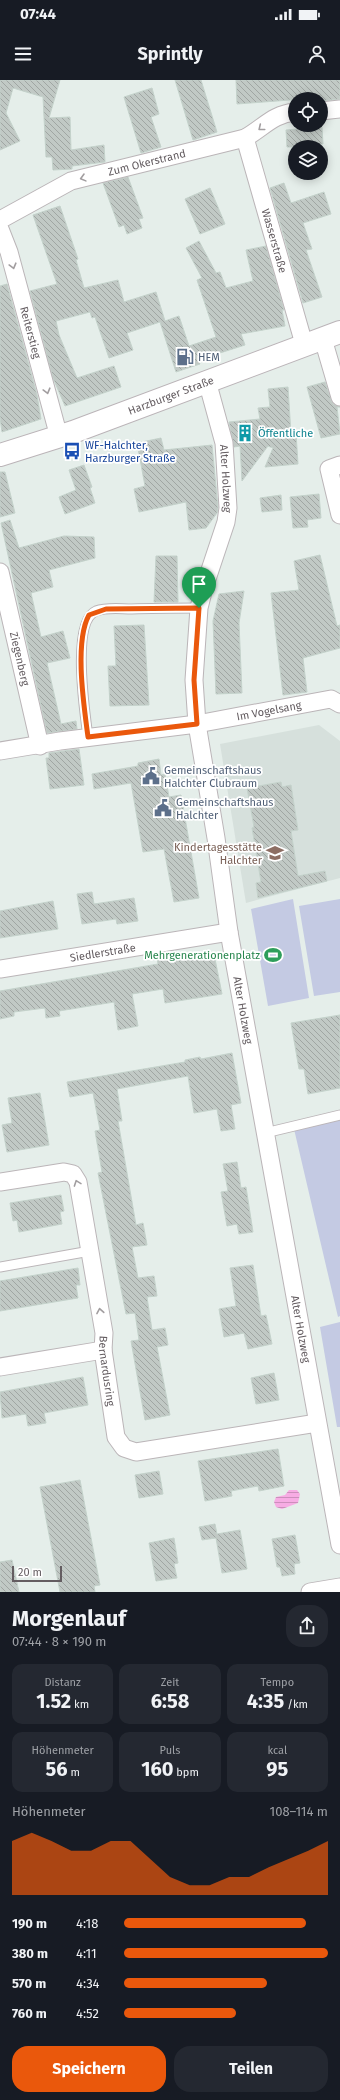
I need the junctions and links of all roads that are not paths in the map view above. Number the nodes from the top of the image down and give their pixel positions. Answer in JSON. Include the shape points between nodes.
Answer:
{"nodes":[{"id":1,"x":340,"y":109,"type":"edge"},
{"id":2,"x":328,"y":110,"type":"edge"},
{"id":3,"x":288,"y":113,"type":"edge"},
{"id":4,"x":244,"y":138,"type":"junction"},
{"id":5,"x":0,"y":220,"type":"edge"},
{"id":6,"x":0,"y":229,"type":"edge"},
{"id":7,"x":322,"y":339,"type":"edge"},
{"id":8,"x":208,"y":381,"type":"junction"},
{"id":9,"x":340,"y":398,"type":"edge"},
{"id":10,"x":59,"y":437,"type":"junction"},
{"id":11,"x":0,"y":455,"type":"edge"},
{"id":12,"x":340,"y":465,"type":"edge"},
{"id":13,"x":340,"y":515,"type":"edge"},
{"id":14,"x":0,"y":572,"type":"edge"},
{"id":15,"x":199,"y":608,"type":"junction"},
{"id":16,"x":340,"y":704,"type":"edge"},
{"id":17,"x":197,"y":724,"type":"junction"},
{"id":18,"x":88,"y":737,"type":"junction"},
{"id":19,"x":40,"y":746,"type":"junction"},
{"id":20,"x":0,"y":751,"type":"edge"},
{"id":21,"x":229,"y":932,"type":"junction"},
{"id":22,"x":0,"y":969,"type":"edge"},
{"id":23,"x":340,"y":1115,"type":"edge"},
{"id":24,"x":265,"y":1132,"type":"junction"},
{"id":25,"x":0,"y":1182,"type":"edge"},
{"id":26,"x":90,"y":1251,"type":"junction"},
{"id":27,"x":0,"y":1267,"type":"edge"},
{"id":28,"x":103,"y":1350,"type":"junction"},
{"id":29,"x":0,"y":1367,"type":"edge"},
{"id":30,"x":317,"y":1423,"type":"junction"},
{"id":31,"x":340,"y":1545,"type":"edge"},
{"id":32,"x":340,"y":1587,"type":"edge"},
{"id":33,"x":310,"y":1592,"type":"edge"}],
"edges":[{"from":1,"to":2,"type":"street"},
{"from":3,"to":4,"type":"street","name":"Zum Okerstrand","one_way":true,"via":[[275,116],[256,132]]},
{"from":4,"to":5,"type":"street","name":"Zum Okerstrand","one_way":true,"via":[[71,181]]},
{"from":4,"to":7,"type":"street","name":"Wasserstraße"},
{"from":6,"to":10,"type":"street","name":"Reiterstieg","one_way":true,"via":[[9,252]]},
{"from":7,"to":8,"type":"main road","name":"Harzburger Straße"},
{"from":7,"to":9,"type":"street","name":"Wasserstraße"},
{"from":8,"to":10,"type":"main road","name":"Harzburger Straße"},
{"from":8,"to":15,"type":"street","name":"Alter Holzweg","via":[[224,443],[228,508]]},
{"from":10,"to":11,"type":"main road","name":"Harzburger Straße"},
{"from":12,"to":13,"type":"street","via":[[329,469]]},
{"from":14,"to":19,"type":"street","name":"Ziegenberg"},
{"from":15,"to":17,"type":"street","name":"Alter Holzweg","via":[[194,680]]},
{"from":15,"to":18,"type":"lane","via":[[106,609],[89,615],[83,634],[82,666]]},
{"from":16,"to":17,"type":"street","name":"Im Vogelsang","via":[[331,699]]},
{"from":17,"to":18,"type":"street","name":"Im Vogelsang"},
{"from":17,"to":21,"type":"street","name":"Alter Holzweg"},
{"from":18,"to":19,"type":"street","name":"Im Vogelsang"},
{"from":19,"to":20,"type":"street","name":"Im Vogelsang"},
{"from":21,"to":22,"type":"street","name":"Siedlerstraße"},
{"from":21,"to":24,"type":"street","name":"Alter Holzweg"},
{"from":23,"to":24,"type":"lane"},
{"from":24,"to":30,"type":"street","name":"Alter Holzweg"},
{"from":26,"to":25,"type":"street","name":"Bernardusring","one_way":true,"via":[[78,1182],[73,1174],[64,1172]]},
{"from":26,"to":27,"type":"lane"},
{"from":28,"to":26,"type":"street","name":"Bernardusring","one_way":true,"via":[[104,1333]]},
{"from":28,"to":29,"type":"street"},
{"from":28,"to":30,"type":"street","name":"Bernardusring","via":[[116,1437],[124,1448],[136,1452]]},
{"from":30,"to":31,"type":"street","name":"Alter Holzweg"},
{"from":32,"to":33,"type":"street"}]}
